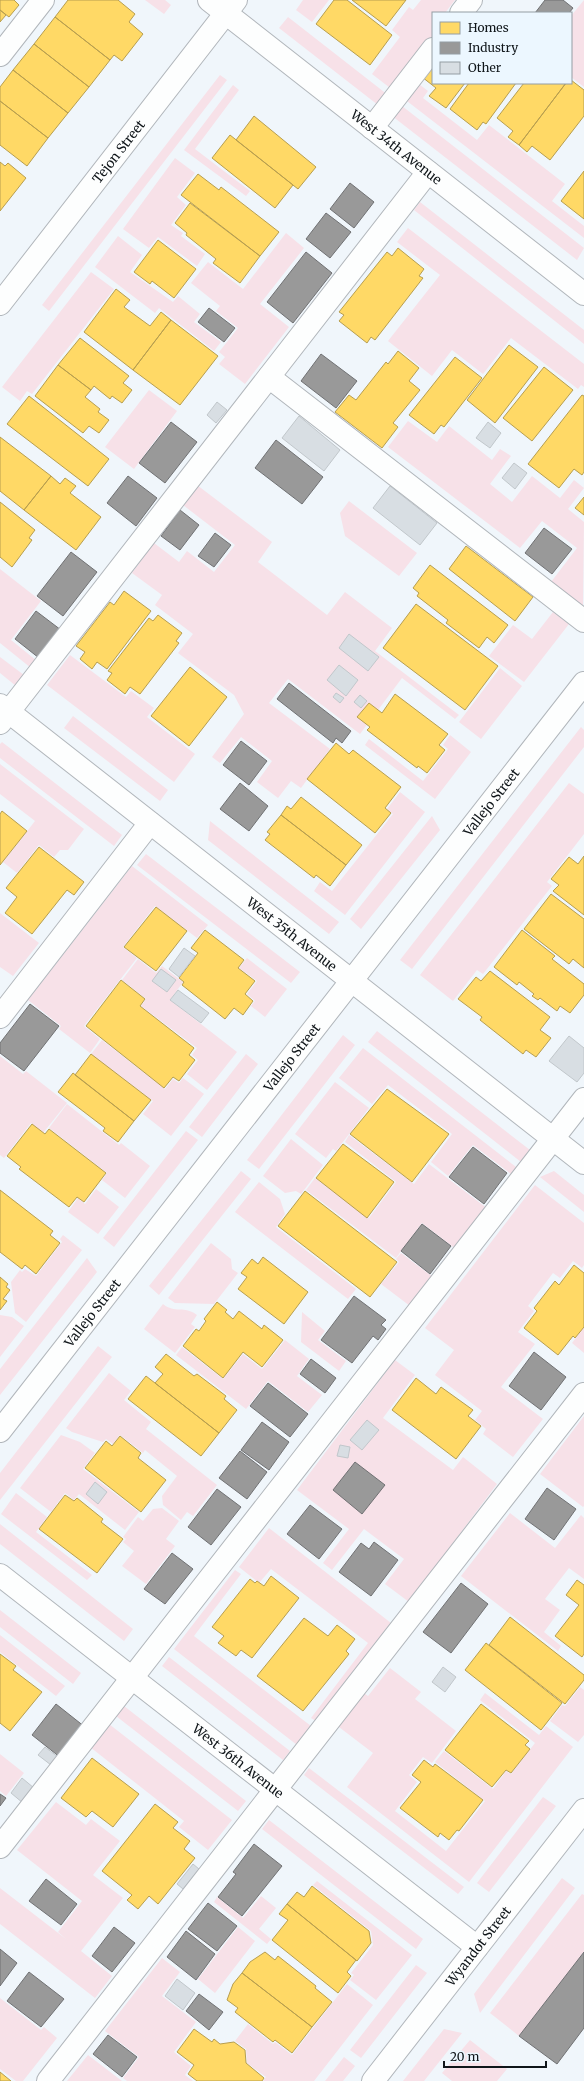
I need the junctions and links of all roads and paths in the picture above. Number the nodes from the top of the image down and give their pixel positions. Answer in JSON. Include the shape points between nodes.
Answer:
{"nodes":[{"id":1,"x":43,"y":0,"type":"edge"},
{"id":2,"x":209,"y":0,"type":"edge"},
{"id":3,"x":471,"y":0,"type":"edge"},
{"id":4,"x":231,"y":7,"type":"edge"},
{"id":5,"x":462,"y":12,"type":"edge"},
{"id":6,"x":432,"y":50,"type":"edge"},
{"id":7,"x":0,"y":55,"type":"edge"},
{"id":8,"x":372,"y":128,"type":"junction"},
{"id":9,"x":428,"y":172,"type":"junction"},
{"id":10,"x":580,"y":283,"type":"edge"},
{"id":11,"x":0,"y":304,"type":"edge"},
{"id":12,"x":269,"y":377,"type":"junction"},
{"id":13,"x":584,"y":621,"type":"edge"},
{"id":14,"x":584,"y":683,"type":"edge"},
{"id":15,"x":3,"y":713,"type":"edge"},
{"id":16,"x":150,"y":823,"type":"junction"},
{"id":17,"x":352,"y":981,"type":"junction"},
{"id":18,"x":0,"y":1016,"type":"edge"},
{"id":19,"x":584,"y":1099,"type":"edge"},
{"id":20,"x":553,"y":1139,"type":"junction"},
{"id":21,"x":584,"y":1163,"type":"edge"},
{"id":22,"x":584,"y":1394,"type":"edge"},
{"id":23,"x":0,"y":1431,"type":"edge"},
{"id":24,"x":0,"y":1575,"type":"edge"},
{"id":25,"x":132,"y":1678,"type":"junction"},
{"id":26,"x":275,"y":1790,"type":"junction"},
{"id":27,"x":584,"y":1810,"type":"edge"},
{"id":28,"x":0,"y":1847,"type":"edge"},
{"id":29,"x":477,"y":1947,"type":"junction"},
{"id":30,"x":48,"y":2081,"type":"edge"},
{"id":31,"x":373,"y":2081,"type":"edge"}],
"edges":[{"from":1,"to":7,"type":"street"},
{"from":2,"to":4,"type":"street","name":"West 34th Avenue"},
{"from":3,"to":5,"type":"street"},
{"from":4,"to":8,"type":"street","name":"West 34th Avenue"},
{"from":4,"to":11,"type":"street","name":"Tejon Street"},
{"from":6,"to":8,"type":"street"},
{"from":8,"to":9,"type":"street","name":"West 34th Avenue"},
{"from":9,"to":10,"type":"street","name":"West 34th Avenue"},
{"from":9,"to":12,"type":"street"},
{"from":12,"to":13,"type":"street"},
{"from":12,"to":15,"type":"street"},
{"from":14,"to":17,"type":"street","name":"Vallejo Street"},
{"from":15,"to":16,"type":"street","name":"West 35th Avenue"},
{"from":16,"to":17,"type":"street","name":"West 35th Avenue"},
{"from":16,"to":18,"type":"street"},
{"from":17,"to":20,"type":"street","name":"West 35th Avenue"},
{"from":17,"to":23,"type":"street","name":"Vallejo Street"},
{"from":19,"to":20,"type":"street"},
{"from":20,"to":21,"type":"street","name":"West 35th Avenue"},
{"from":20,"to":25,"type":"street"},
{"from":22,"to":26,"type":"street"},
{"from":24,"to":25,"type":"street","name":"West 36th Avenue"},
{"from":25,"to":26,"type":"street","name":"West 36th Avenue"},
{"from":25,"to":28,"type":"street"},
{"from":26,"to":29,"type":"street","name":"West 36th Avenue"},
{"from":26,"to":30,"type":"street"},
{"from":27,"to":29,"type":"street","name":"Wyandot Street"},
{"from":29,"to":31,"type":"street","name":"Wyandot Street"}]}
